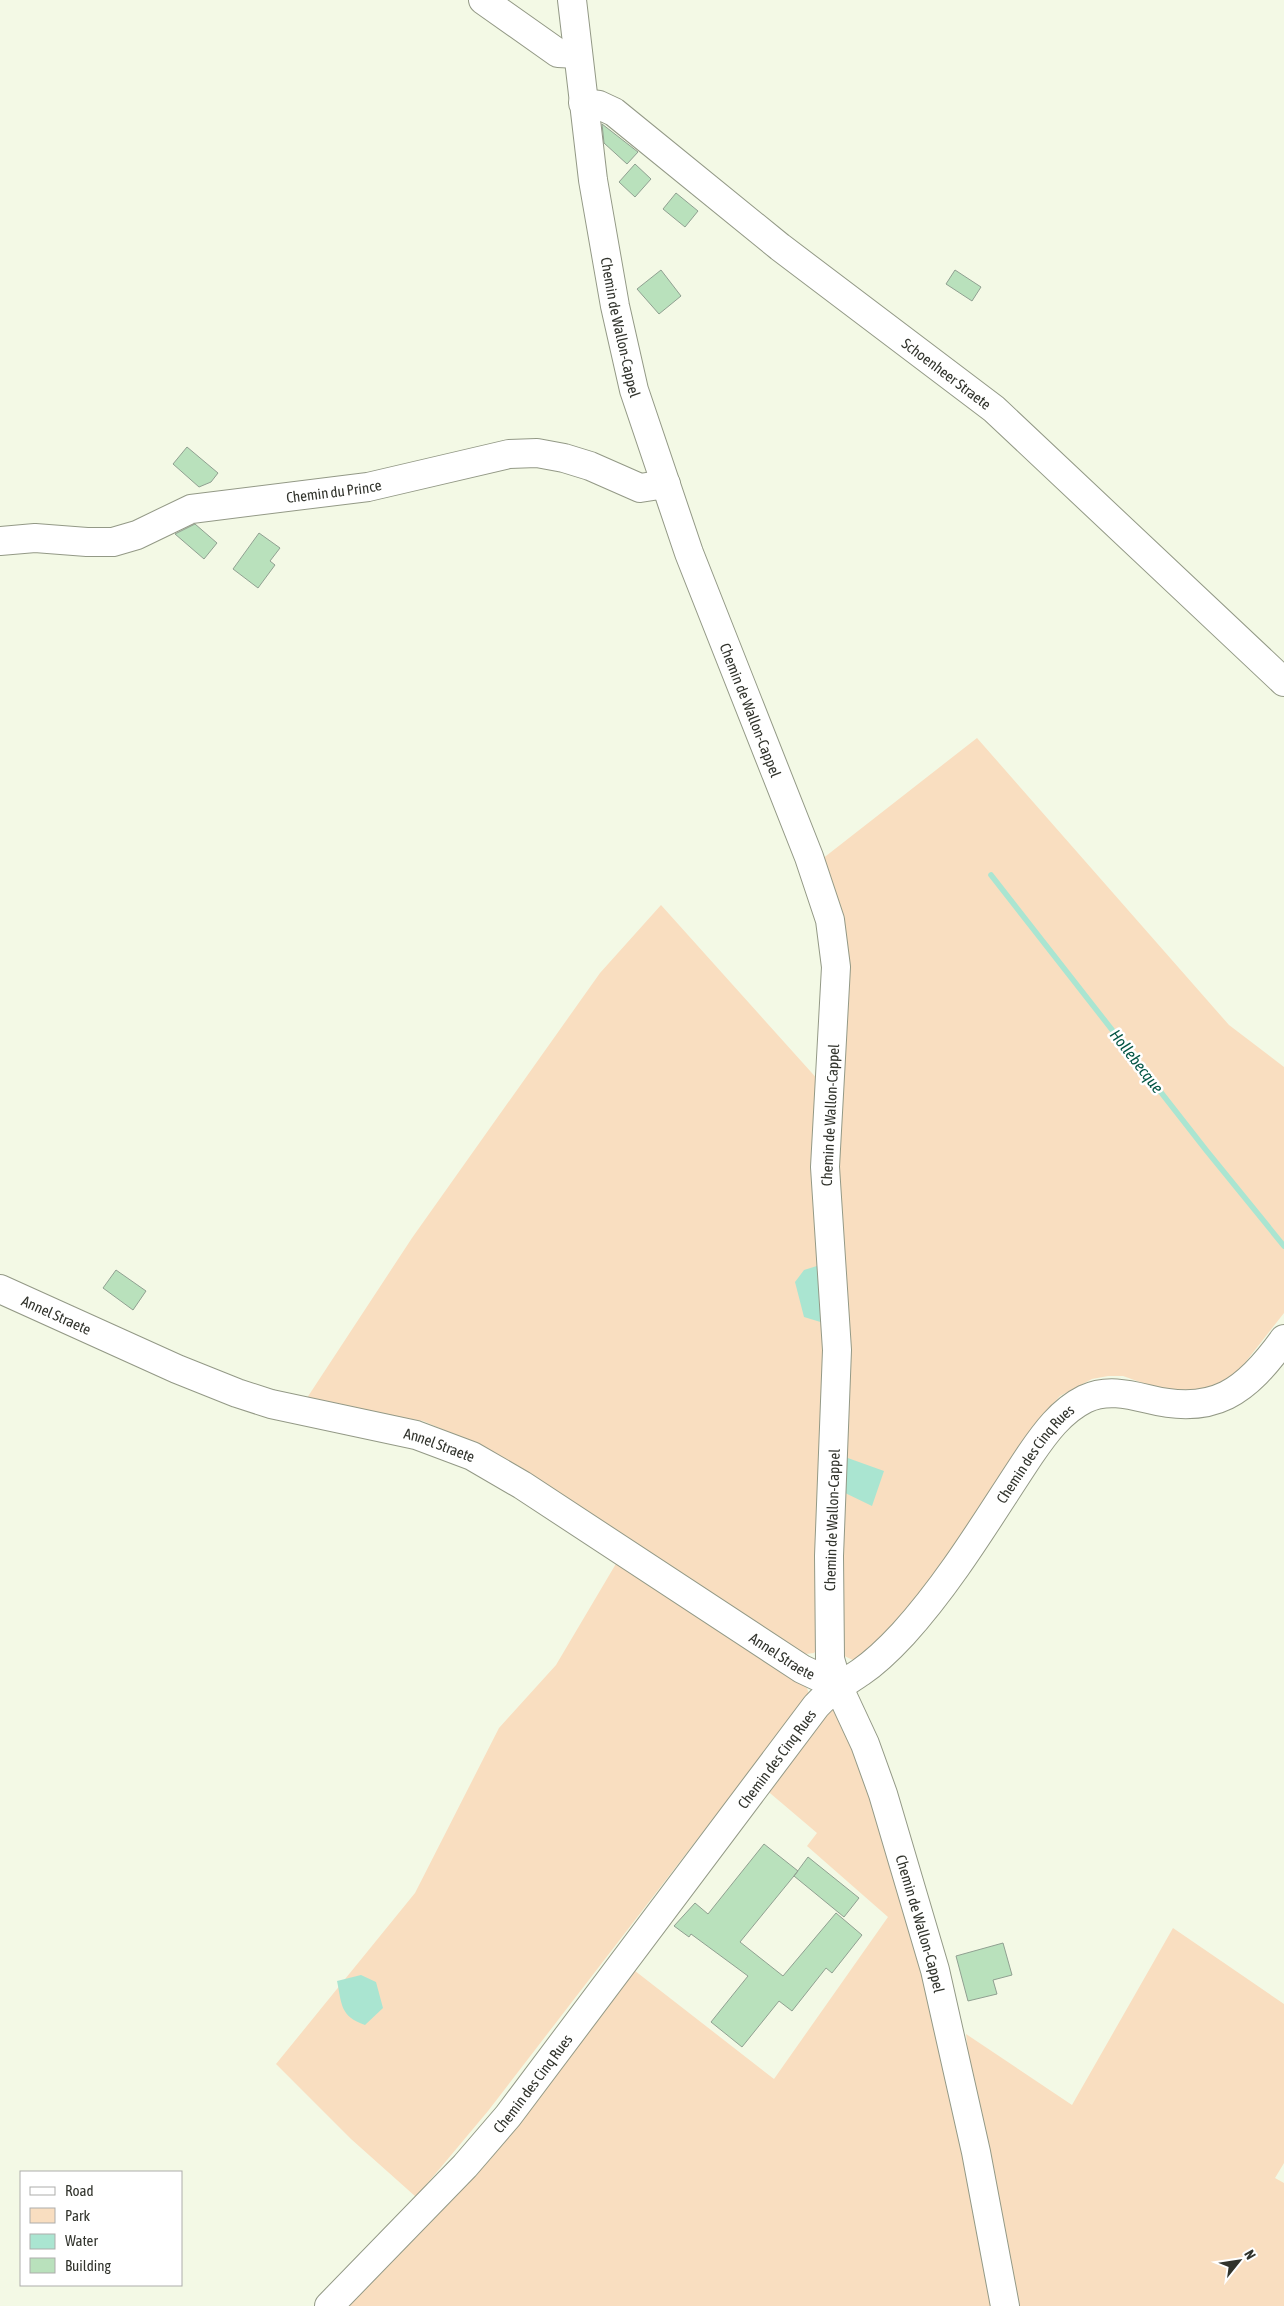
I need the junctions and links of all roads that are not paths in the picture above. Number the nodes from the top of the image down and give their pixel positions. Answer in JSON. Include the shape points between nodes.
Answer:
{"nodes":[{"id":1,"x":483,"y":0,"type":"edge"},
{"id":2,"x":572,"y":0,"type":"edge"},
{"id":3,"x":578,"y":54,"type":"junction"},
{"id":4,"x":583,"y":103,"type":"junction"},
{"id":5,"x":666,"y":484,"type":"junction"},
{"id":6,"x":0,"y":541,"type":"edge"},
{"id":7,"x":1284,"y":682,"type":"edge"},
{"id":8,"x":0,"y":1289,"type":"edge"},
{"id":9,"x":1284,"y":1339,"type":"edge"},
{"id":10,"x":838,"y":1686,"type":"junction"},
{"id":11,"x":329,"y":2306,"type":"edge"},
{"id":12,"x":1006,"y":2306,"type":"edge"}],
"edges":[{"from":1,"to":3,"type":"street","via":[[558,53]]},
{"from":2,"to":3,"type":"street","name":"Chemin de Wallon-Cappel"},
{"from":3,"to":4,"type":"street","name":"Chemin de Wallon-Cappel"},
{"from":4,"to":5,"type":"street","name":"Chemin de Wallon-Cappel","via":[[593,180],[622,340],[640,410]]},
{"from":4,"to":7,"type":"street","name":"Schoenheer Straete","via":[[599,105],[614,112],[780,247],[994,409]]},
{"from":5,"to":6,"type":"street","name":"Chemin du Prince","via":[[640,488],[564,458],[537,453],[509,454],[368,487],[197,508],[113,542],[34,538]]},
{"from":5,"to":10,"type":"street","name":"Chemin de Wallon-Cappel","via":[[689,553],[819,886],[833,938],[836,1004],[825,1167],[837,1350],[828,1632],[830,1658]]},
{"from":8,"to":10,"type":"street","name":"Annel Straete","via":[[237,1393],[271,1404],[416,1435],[472,1456],[516,1481],[802,1669]]},
{"from":9,"to":10,"type":"street","name":"Chemin des Cinq Rues","via":[[1245,1384],[1207,1403],[1171,1405],[1108,1393],[1089,1397],[1063,1414],[1037,1444],[916,1620],[879,1658]]},
{"from":10,"to":11,"type":"street","name":"Chemin des Cinq Rues","via":[[813,1710],[508,2116],[465,2166]]},
{"from":10,"to":12,"type":"street","name":"Chemin de Wallon-Cappel","via":[[881,1786],[933,1964],[976,2152]]}]}
